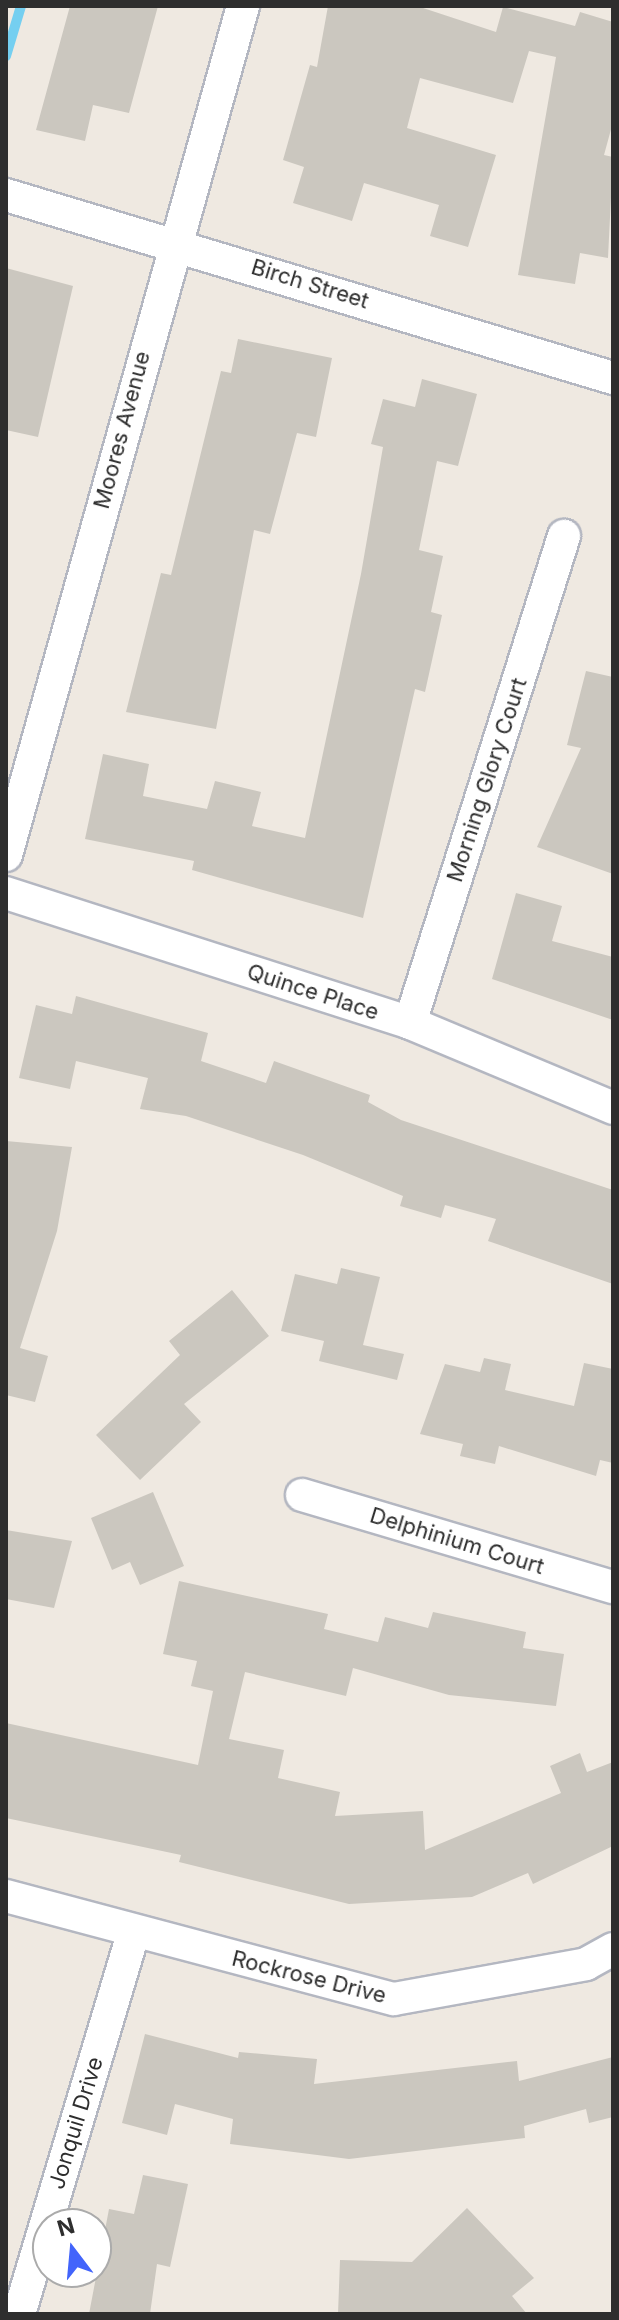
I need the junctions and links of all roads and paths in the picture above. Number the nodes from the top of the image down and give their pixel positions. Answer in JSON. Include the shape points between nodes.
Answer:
{"nodes":[{"id":1,"x":243,"y":6,"type":"edge"},
{"id":2,"x":6,"y":195,"type":"edge"},
{"id":3,"x":174,"y":241,"type":"junction"},
{"id":4,"x":613,"y":378,"type":"edge"},
{"id":5,"x":564,"y":536,"type":"dead end"},
{"id":6,"x":6,"y":855,"type":"edge"},
{"id":7,"x":6,"y":893,"type":"edge"},
{"id":8,"x":410,"y":1023,"type":"junction"},
{"id":9,"x":613,"y":1108,"type":"edge"},
{"id":10,"x":302,"y":1495,"type":"dead end"},
{"id":11,"x":613,"y":1587,"type":"edge"},
{"id":12,"x":6,"y":1896,"type":"edge"},
{"id":13,"x":133,"y":1933,"type":"junction"},
{"id":14,"x":613,"y":1949,"type":"edge"},
{"id":15,"x":19,"y":2314,"type":"edge"}],
"edges":[{"from":1,"to":3,"type":"street","name":"Moores Avenue"},
{"from":2,"to":3,"type":"street","name":"Birch Street"},
{"from":3,"to":4,"type":"street","name":"Birch Street"},
{"from":3,"to":6,"type":"street","name":"Moores Avenue"},
{"from":5,"to":8,"type":"street","name":"Morning Glory Court"},
{"from":7,"to":8,"type":"street","name":"Quince Place"},
{"from":8,"to":9,"type":"street","name":"Quince Place"},
{"from":10,"to":11,"type":"street","name":"Delphinium Court"},
{"from":12,"to":13,"type":"street","name":"Rockrose Drive"},
{"from":13,"to":14,"type":"street","name":"Rockrose Drive","via":[[394,1999],[586,1964]]},
{"from":13,"to":15,"type":"street","name":"Jonquil Drive"}]}
